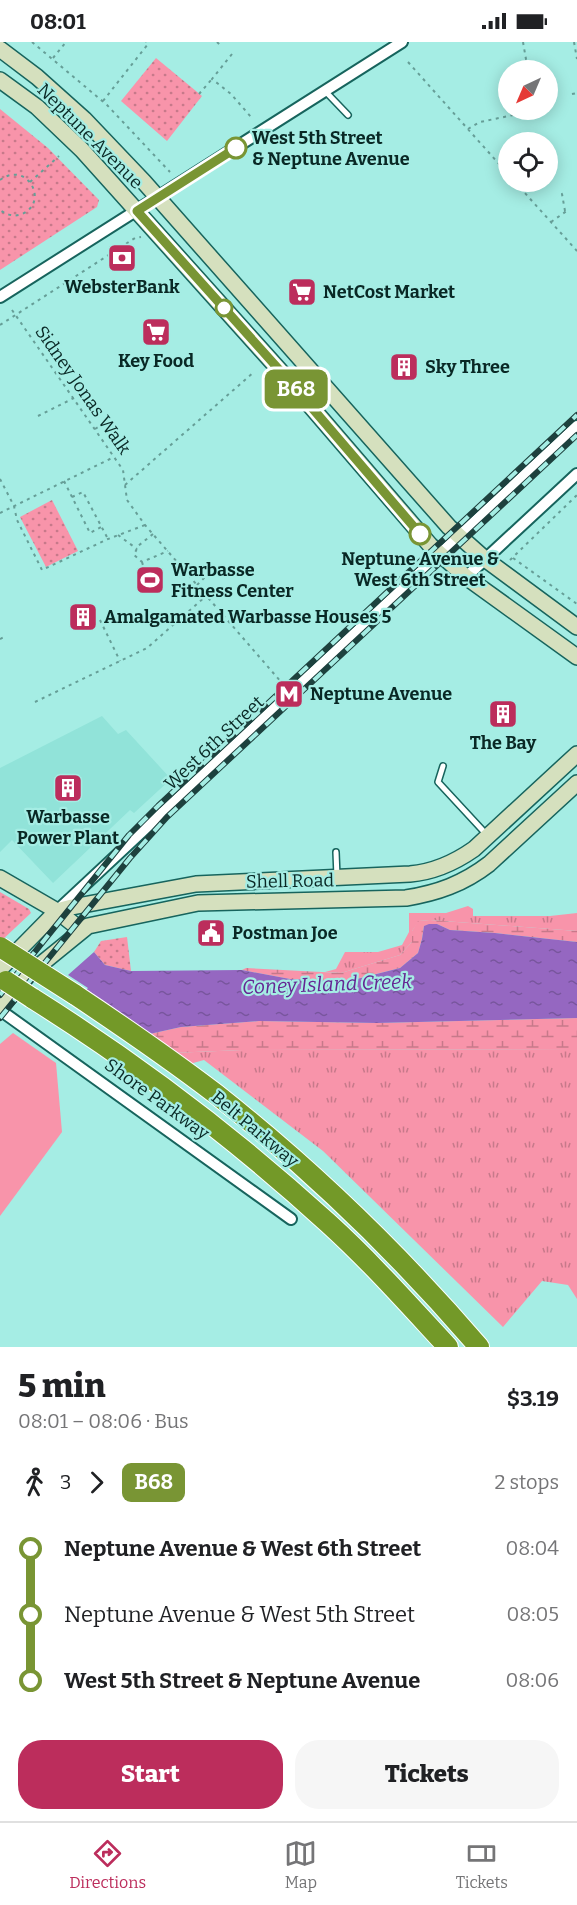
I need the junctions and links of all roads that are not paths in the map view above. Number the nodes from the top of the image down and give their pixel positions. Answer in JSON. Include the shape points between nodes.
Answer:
{"nodes":[{"id":1,"x":402,"y":42,"type":"edge"},
{"id":2,"x":0,"y":49,"type":"edge"},
{"id":3,"x":0,"y":80,"type":"edge"},
{"id":4,"x":325,"y":91,"type":"junction"},
{"id":5,"x":348,"y":115,"type":"dead end"},
{"id":6,"x":158,"y":197,"type":"junction"},
{"id":7,"x":137,"y":211,"type":"junction"},
{"id":8,"x":0,"y":297,"type":"edge"},
{"id":9,"x":577,"y":426,"type":"edge"},
{"id":10,"x":577,"y":474,"type":"edge"},
{"id":11,"x":459,"y":537,"type":"junction"},
{"id":12,"x":440,"y":555,"type":"junction"},
{"id":13,"x":485,"y":560,"type":"junction"},
{"id":14,"x":466,"y":577,"type":"junction"},
{"id":15,"x":577,"y":627,"type":"edge"},
{"id":16,"x":577,"y":657,"type":"edge"},
{"id":17,"x":577,"y":754,"type":"edge"},
{"id":18,"x":443,"y":766,"type":"dead end"},
{"id":19,"x":577,"y":783,"type":"edge"},
{"id":20,"x":488,"y":836,"type":"junction"},
{"id":21,"x":336,"y":852,"type":"dead end"},
{"id":22,"x":0,"y":878,"type":"edge"},
{"id":23,"x":337,"y":878,"type":"junction"},
{"id":24,"x":57,"y":911,"type":"junction"},
{"id":25,"x":81,"y":930,"type":"junction"},
{"id":26,"x":0,"y":947,"type":"edge"},
{"id":27,"x":0,"y":969,"type":"edge"},
{"id":28,"x":0,"y":977,"type":"edge"},
{"id":29,"x":0,"y":1009,"type":"edge"},
{"id":30,"x":291,"y":1219,"type":"dead end"},
{"id":31,"x":448,"y":1347,"type":"edge"},
{"id":32,"x":479,"y":1347,"type":"edge"}],
"edges":[{"from":1,"to":4,"type":"street"},
{"from":2,"to":6,"type":"main road","name":"Neptune Avenue","via":[[84,119]]},
{"from":3,"to":7,"type":"main road","name":"Neptune Avenue","via":[[37,107],[82,150]]},
{"from":4,"to":5,"type":"lane"},
{"from":4,"to":6,"type":"street"},
{"from":6,"to":7,"type":"street"},
{"from":6,"to":11,"type":"main road","name":"Neptune Avenue"},
{"from":7,"to":8,"type":"street"},
{"from":7,"to":12,"type":"main road","name":"Neptune Avenue"},
{"from":9,"to":11,"type":"street","name":"West 6th Street"},
{"from":10,"to":13,"type":"street"},
{"from":11,"to":12,"type":"street","name":"West 6th Street"},
{"from":11,"to":13,"type":"main road","name":"Neptune Avenue"},
{"from":12,"to":14,"type":"main road","name":"Neptune Avenue"},
{"from":12,"to":24,"type":"street","name":"West 6th Street"},
{"from":13,"to":14,"type":"street"},
{"from":13,"to":15,"type":"main road","name":"Neptune Avenue"},
{"from":14,"to":16,"type":"main road","name":"Neptune Avenue"},
{"from":17,"to":20,"type":"main road","name":"Shell Road"},
{"from":18,"to":20,"type":"lane","via":[[438,782]]},
{"from":19,"to":25,"type":"main road","name":"Shell Road","via":[[477,873],[448,889],[406,898],[198,903]]},
{"from":20,"to":23,"type":"main road","name":"Shell Road","via":[[462,857],[433,871]]},
{"from":21,"to":23,"type":"lane"},
{"from":22,"to":24,"type":"main road"},
{"from":23,"to":24,"type":"main road","name":"Shell Road","via":[[196,884]]},
{"from":24,"to":25,"type":"main road"},
{"from":24,"to":27,"type":"main road"},
{"from":25,"to":29,"type":"main road","name":"Shell Road","via":[[29,974]]},
{"from":26,"to":32,"type":"highway","name":"Belt Parkway","bridge":true,"via":[[215,1094],[402,1262]]},
{"from":28,"to":31,"type":"highway","name":"Belt Parkway","bridge":true,"via":[[130,1064],[266,1169],[394,1287]]},
{"from":29,"to":30,"type":"street","name":"Shore Parkway"}]}
